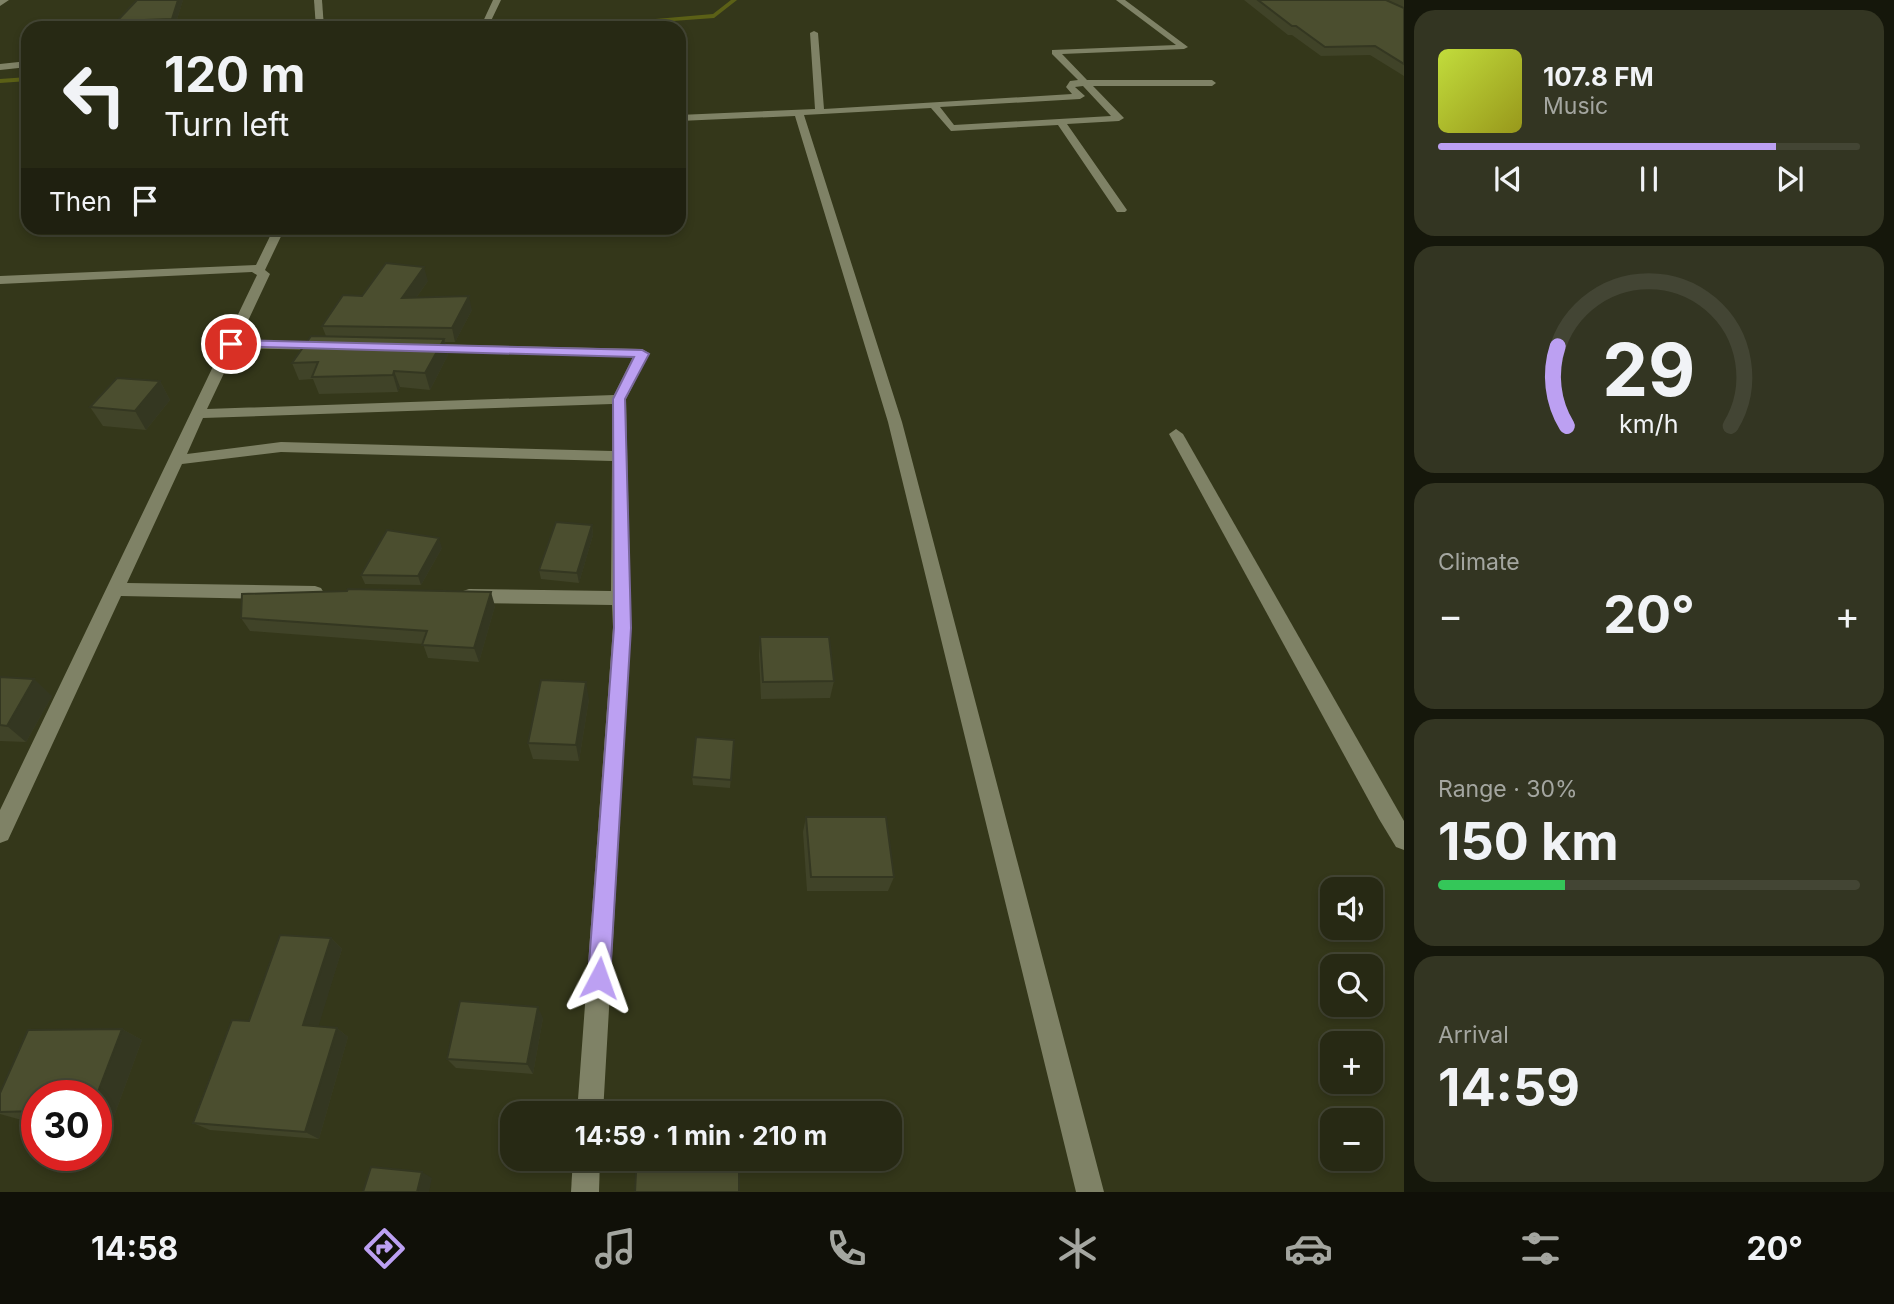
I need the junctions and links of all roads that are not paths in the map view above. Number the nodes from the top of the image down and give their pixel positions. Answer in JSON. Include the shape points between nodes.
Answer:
{"nodes":[{"id":1,"x":5,"y":0,"type":"edge"},
{"id":2,"x":318,"y":0,"type":"edge"},
{"id":3,"x":496,"y":0,"type":"edge"},
{"id":4,"x":1121,"y":0,"type":"edge"},
{"id":5,"x":0,"y":4,"type":"edge"},
{"id":6,"x":320,"y":21,"type":"edge"},
{"id":7,"x":487,"y":21,"type":"edge"},
{"id":8,"x":814,"y":33,"type":"dead end"},
{"id":9,"x":21,"y":64,"type":"edge"},
{"id":10,"x":0,"y":66,"type":"edge"},
{"id":11,"x":1086,"y":83,"type":"junction"},
{"id":12,"x":1212,"y":83,"type":"dead end"},
{"id":13,"x":934,"y":107,"type":"junction"},
{"id":14,"x":799,"y":113,"type":"junction"},
{"id":15,"x":820,"y":113,"type":"junction"},
{"id":16,"x":686,"y":118,"type":"edge"},
{"id":17,"x":1060,"y":121,"type":"junction"},
{"id":18,"x":1121,"y":210,"type":"dead end"},
{"id":19,"x":276,"y":235,"type":"edge"},
{"id":20,"x":260,"y":270,"type":"junction"},
{"id":21,"x":0,"y":280,"type":"edge"},
{"id":22,"x":231,"y":344,"type":"junction"},
{"id":23,"x":340,"y":346,"type":"edge"},
{"id":24,"x":409,"y":348,"type":"edge"},
{"id":25,"x":619,"y":399,"type":"junction"},
{"id":26,"x":197,"y":414,"type":"junction"},
{"id":27,"x":1177,"y":435,"type":"dead end"},
{"id":28,"x":620,"y":456,"type":"junction"},
{"id":29,"x":176,"y":460,"type":"junction"},
{"id":30,"x":115,"y":589,"type":"junction"},
{"id":31,"x":334,"y":593,"type":"edge"},
{"id":32,"x":456,"y":595,"type":"edge"},
{"id":33,"x":620,"y":598,"type":"junction"},
{"id":34,"x":0,"y":833,"type":"edge"},
{"id":35,"x":1404,"y":840,"type":"edge"},
{"id":36,"x":591,"y":1101,"type":"edge"},
{"id":37,"x":586,"y":1171,"type":"edge"},
{"id":38,"x":585,"y":1192,"type":"edge"},
{"id":39,"x":1090,"y":1192,"type":"edge"}],
"edges":[{"from":1,"to":5,"type":"street"},
{"from":2,"to":6,"type":"street"},
{"from":3,"to":7,"type":"street"},
{"from":4,"to":11,"type":"street","via":[[1184,47],[1055,52]]},
{"from":8,"to":15,"type":"street"},
{"from":9,"to":10,"type":"street"},
{"from":11,"to":12,"type":"street"},
{"from":11,"to":13,"type":"street","via":[[1070,85],[1080,96]]},
{"from":11,"to":17,"type":"street","via":[[1119,118]]},
{"from":13,"to":15,"type":"street"},
{"from":13,"to":17,"type":"street","via":[[951,128]]},
{"from":14,"to":15,"type":"street"},
{"from":14,"to":16,"type":"street"},
{"from":14,"to":39,"type":"street","via":[[895,422]]},
{"from":17,"to":18,"type":"street"},
{"from":19,"to":20,"type":"street"},
{"from":20,"to":21,"type":"street"},
{"from":20,"to":22,"type":"street","via":[[264,274]]},
{"from":22,"to":23,"type":"street"},
{"from":22,"to":26,"type":"street"},
{"from":24,"to":25,"type":"street","via":[[642,354]]},
{"from":25,"to":26,"type":"street"},
{"from":25,"to":28,"type":"street"},
{"from":26,"to":29,"type":"street"},
{"from":27,"to":35,"type":"street"},
{"from":28,"to":29,"type":"street","via":[[281,447]]},
{"from":28,"to":33,"type":"street"},
{"from":29,"to":30,"type":"street"},
{"from":30,"to":31,"type":"street"},
{"from":30,"to":34,"type":"street"},
{"from":32,"to":33,"type":"street"},
{"from":33,"to":36,"type":"street","via":[[622,628]]},
{"from":37,"to":38,"type":"street"}]}
